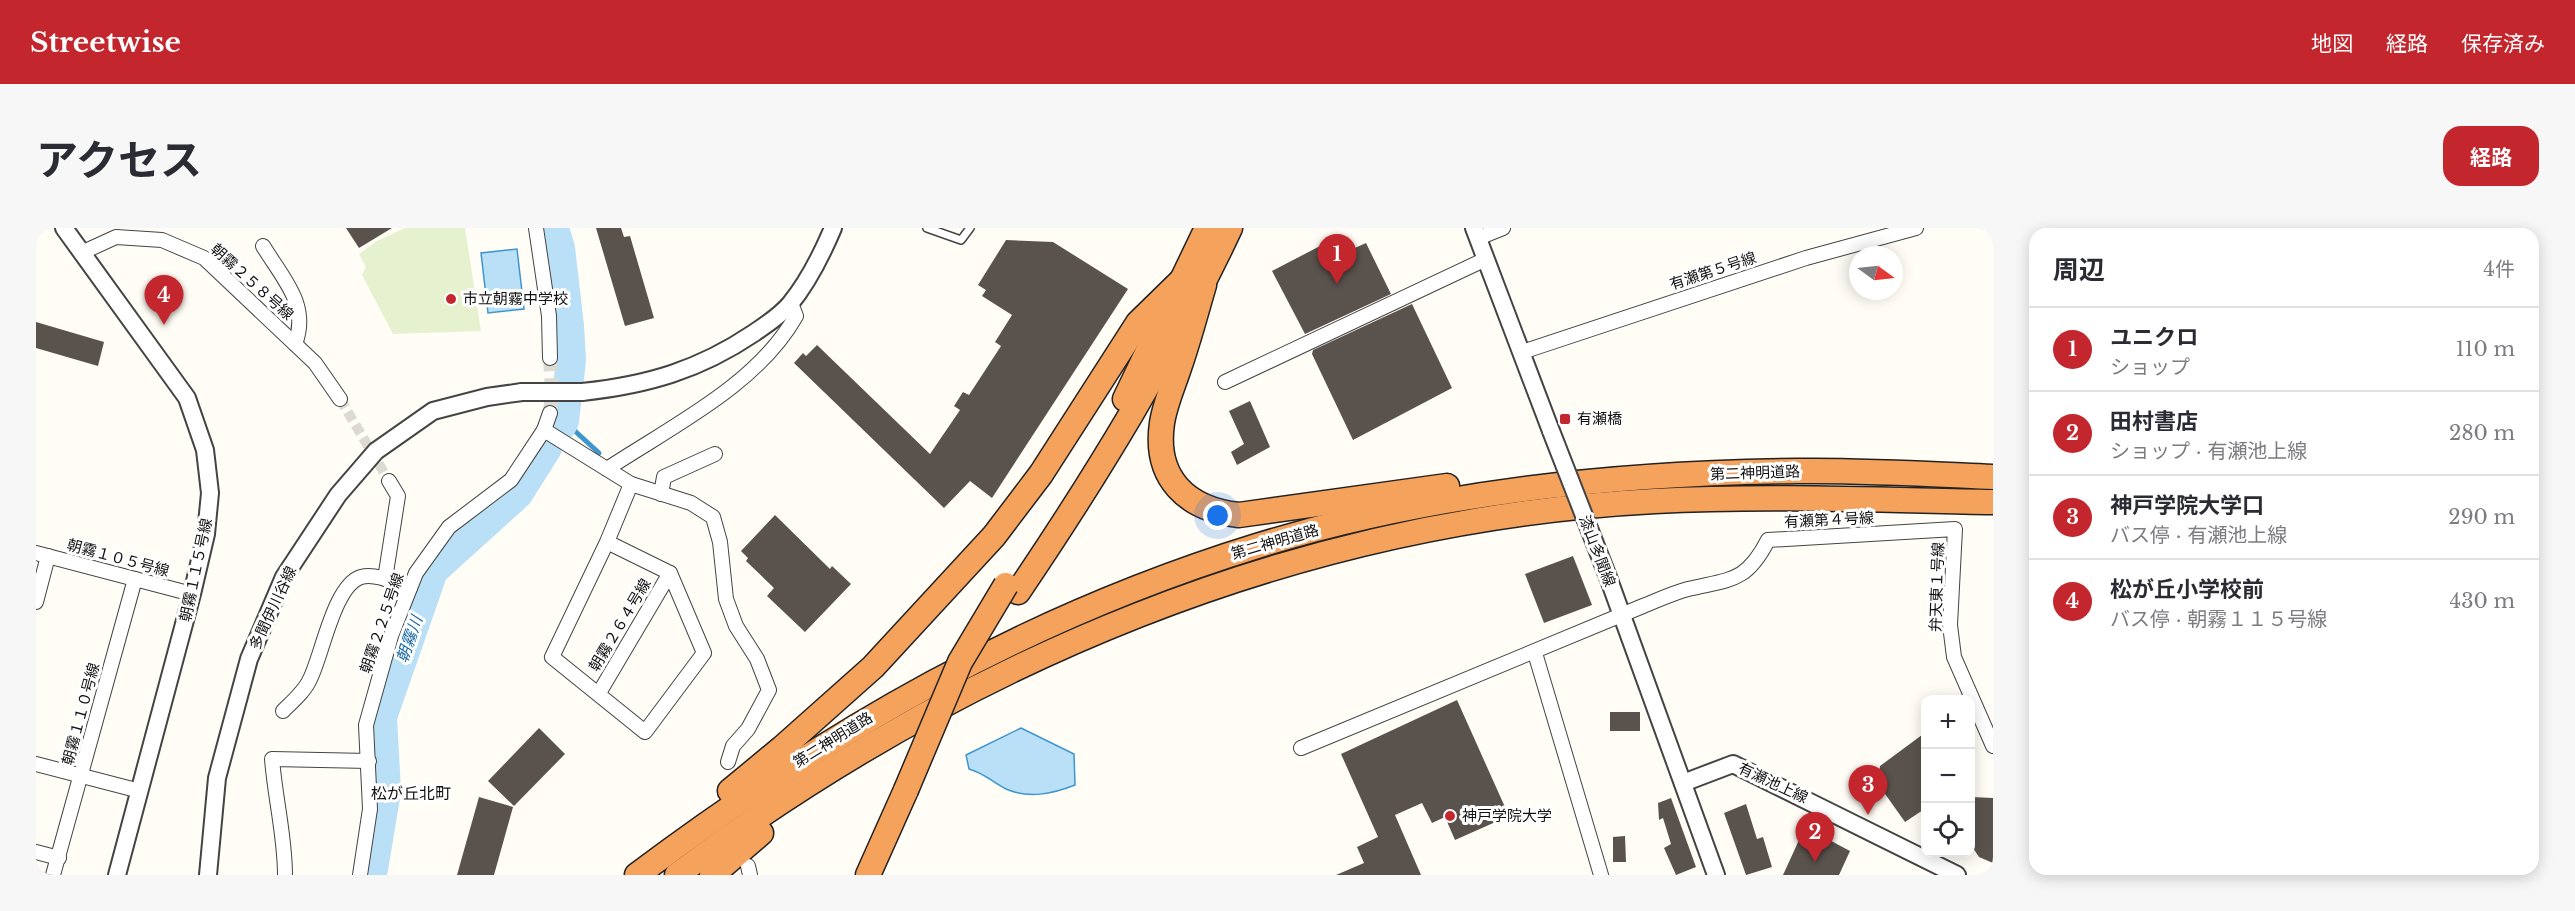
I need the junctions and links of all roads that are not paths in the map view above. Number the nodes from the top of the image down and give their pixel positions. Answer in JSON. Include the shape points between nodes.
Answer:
{"nodes":[{"id":1,"x":64,"y":228,"type":"edge"},
{"id":2,"x":536,"y":228,"type":"edge"},
{"id":3,"x":834,"y":228,"type":"edge"},
{"id":4,"x":927,"y":228,"type":"edge"},
{"id":5,"x":970,"y":228,"type":"edge"},
{"id":6,"x":1207,"y":228,"type":"edge"},
{"id":7,"x":1230,"y":228,"type":"edge"},
{"id":8,"x":1503,"y":228,"type":"edge"},
{"id":9,"x":1916,"y":228,"type":"edge"},
{"id":10,"x":1476,"y":233,"type":"edge"},
{"id":11,"x":263,"y":246,"type":"dead end"},
{"id":12,"x":81,"y":253,"type":"junction"},
{"id":13,"x":1486,"y":259,"type":"junction"},
{"id":14,"x":1192,"y":283,"type":"junction"},
{"id":15,"x":791,"y":303,"type":"junction"},
{"id":16,"x":295,"y":344,"type":"junction"},
{"id":17,"x":1522,"y":352,"type":"junction"},
{"id":18,"x":550,"y":358,"type":"tunnel mouth"},
{"id":19,"x":1225,"y":382,"type":"dead end"},
{"id":20,"x":340,"y":399,"type":"tunnel mouth"},
{"id":21,"x":550,"y":413,"type":"tunnel mouth"},
{"id":22,"x":544,"y":430,"type":"junction"},
{"id":23,"x":715,"y":454,"type":"dead end"},
{"id":24,"x":607,"y":469,"type":"junction"},
{"id":25,"x":1799,"y":470,"type":"junction"},
{"id":26,"x":1993,"y":477,"type":"edge"},
{"id":27,"x":389,"y":481,"type":"tunnel mouth"},
{"id":28,"x":632,"y":484,"type":"junction"},
{"id":29,"x":661,"y":494,"type":"junction"},
{"id":30,"x":1993,"y":502,"type":"edge"},
{"id":31,"x":1955,"y":529,"type":"joint"},
{"id":32,"x":607,"y":542,"type":"junction"},
{"id":33,"x":42,"y":554,"type":"edge"},
{"id":34,"x":670,"y":573,"type":"junction"},
{"id":35,"x":135,"y":579,"type":"junction"},
{"id":36,"x":386,"y":579,"type":"junction"},
{"id":37,"x":410,"y":588,"type":"junction"},
{"id":38,"x":192,"y":594,"type":"junction"},
{"id":39,"x":36,"y":602,"type":"edge"},
{"id":40,"x":1621,"y":615,"type":"junction"},
{"id":41,"x":1535,"y":653,"type":"junction"},
{"id":42,"x":599,"y":693,"type":"junction"},
{"id":43,"x":283,"y":711,"type":"dead end"},
{"id":44,"x":918,"y":719,"type":"junction"},
{"id":45,"x":1993,"y":746,"type":"edge"},
{"id":46,"x":1301,"y":748,"type":"dead end"},
{"id":47,"x":369,"y":761,"type":"junction"},
{"id":48,"x":728,"y":762,"type":"dead end"},
{"id":49,"x":36,"y":764,"type":"edge"},
{"id":50,"x":82,"y":776,"type":"junction"},
{"id":51,"x":1683,"y":783,"type":"junction"},
{"id":52,"x":140,"y":791,"type":"junction"},
{"id":53,"x":912,"y":792,"type":"junction"},
{"id":54,"x":36,"y":852,"type":"edge"},
{"id":55,"x":60,"y":858,"type":"junction"},
{"id":56,"x":1712,"y":874,"type":"edge"},
{"id":57,"x":53,"y":875,"type":"edge"},
{"id":58,"x":117,"y":875,"type":"edge"},
{"id":59,"x":208,"y":875,"type":"edge"},
{"id":60,"x":285,"y":875,"type":"edge"},
{"id":61,"x":360,"y":875,"type":"edge"},
{"id":62,"x":625,"y":875,"type":"edge"},
{"id":63,"x":637,"y":875,"type":"edge"},
{"id":64,"x":676,"y":875,"type":"edge"},
{"id":65,"x":712,"y":875,"type":"edge"},
{"id":66,"x":868,"y":875,"type":"edge"},
{"id":67,"x":884,"y":875,"type":"edge"},
{"id":68,"x":1601,"y":875,"type":"edge"},
{"id":69,"x":1957,"y":875,"type":"edge"}],
"edges":[{"from":1,"to":12,"type":"street","name":"朝霧１１５号線"},
{"from":2,"to":18,"type":"street","via":[[549,316]]},
{"from":3,"to":15,"type":"street"},
{"from":4,"to":5,"type":"lane","via":[[961,240]]},
{"from":6,"to":14,"type":"highway"},
{"from":7,"to":14,"type":"highway"},
{"from":8,"to":10,"type":"street"},
{"from":9,"to":17,"type":"street","name":"有瀬第５号線","via":[[1806,258]]},
{"from":10,"to":13,"type":"street","name":"漆山多聞線"},
{"from":11,"to":16,"type":"street","via":[[300,308]]},
{"from":12,"to":16,"type":"street","name":"朝霧２５８号線","via":[[116,237],[162,240],[204,258]]},
{"from":12,"to":38,"type":"street","name":"朝霧１１５号線","via":[[187,398],[205,450],[210,493],[206,534]]},
{"from":13,"to":17,"type":"street","name":"漆山多聞線"},
{"from":13,"to":19,"type":"street"},
{"from":14,"to":25,"type":"highway","via":[[1160,439],[1171,480],[1193,502],[1207,509],[1257,514],[1451,486],[1626,471]]},
{"from":14,"to":53,"type":"highway","via":[[1109,454],[1012,588]]},
{"from":14,"to":62,"type":"highway","via":[[1138,323],[1041,474],[994,537],[873,667],[782,748]]},
{"from":15,"to":24,"type":"street","via":[[796,316],[764,360],[736,385]]},
{"from":15,"to":59,"type":"street","name":"多聞伊川谷線","bridge":true,"via":[[779,316],[722,355],[670,376],[582,392],[487,396],[433,411],[376,451],[338,495],[284,577],[249,659],[217,778]]},
{"from":16,"to":20,"type":"street","name":"朝霧２５８号線","via":[[315,363]]},
{"from":17,"to":40,"type":"street","name":"漆山多聞線","bridge":true},
{"from":21,"to":22,"type":"street","name":"朝霧２２５号線"},
{"from":22,"to":24,"type":"street"},
{"from":22,"to":37,"type":"street","name":"朝霧２２５号線","via":[[511,480],[449,527],[416,573]]},
{"from":23,"to":29,"type":"street","via":[[664,477]]},
{"from":24,"to":28,"type":"street"},
{"from":25,"to":26,"type":"highway","name":"第二神明道路"},
{"from":25,"to":63,"type":"highway","name":"第二神明道路","via":[[1646,478],[1484,496],[1336,525],[1185,569],[1053,622],[925,686],[801,759]]},
{"from":27,"to":36,"type":"street","via":[[398,496]]},
{"from":28,"to":29,"type":"street"},
{"from":28,"to":32,"type":"street"},
{"from":29,"to":48,"type":"street","via":[[691,503],[713,517],[726,599],[770,690],[748,729],[733,746]]},
{"from":30,"to":44,"type":"highway","name":"第二神明道路","via":[[1654,501],[1489,520],[1404,535],[1266,568],[1122,620],[990,679]]},
{"from":31,"to":40,"type":"street","name":"有瀬第４号線","via":[[1768,540],[1756,563],[1732,581],[1685,590]]},
{"from":31,"to":45,"type":"street","name":"弁天東１号線","via":[[1950,625],[1954,657]]},
{"from":32,"to":34,"type":"street"},
{"from":32,"to":42,"type":"street","via":[[552,657]]},
{"from":33,"to":35,"type":"street","name":"朝霧１０５号線"},
{"from":33,"to":39,"type":"street"},
{"from":34,"to":42,"type":"street","name":"朝霧２６４号線"},
{"from":34,"to":42,"type":"street","via":[[704,653],[645,732]]},
{"from":35,"to":38,"type":"street","name":"朝霧１０５号線"},
{"from":35,"to":50,"type":"street","name":"朝霧１１０号線"},
{"from":36,"to":37,"type":"street"},
{"from":36,"to":43,"type":"street","via":[[361,577],[349,584],[339,598],[309,682]]},
{"from":37,"to":47,"type":"street","name":"朝霧２２５号線","via":[[391,636],[366,725]]},
{"from":38,"to":52,"type":"street","name":"朝霧１１５号線"},
{"from":40,"to":41,"type":"street"},
{"from":40,"to":51,"type":"street","name":"漆山多聞線"},
{"from":41,"to":46,"type":"street"},
{"from":41,"to":68,"type":"street"},
{"from":44,"to":64,"type":"highway","name":"第二神明道路","via":[[808,784]]},
{"from":44,"to":65,"type":"highway","via":[[801,803]]},
{"from":47,"to":60,"type":"street","via":[[272,759],[276,809],[285,847]]},
{"from":47,"to":61,"type":"street","name":"朝霧２２５号線","via":[[370,809]]},
{"from":49,"to":50,"type":"street"},
{"from":50,"to":52,"type":"street"},
{"from":50,"to":55,"type":"street","name":"朝霧１１０号線"},
{"from":51,"to":56,"type":"street","name":"漆山多聞線"},
{"from":51,"to":69,"type":"street","name":"有瀬池上線","via":[[1733,764]]},
{"from":52,"to":58,"type":"street","name":"朝霧１１５号線"},
{"from":53,"to":66,"type":"highway"},
{"from":53,"to":67,"type":"highway"},
{"from":54,"to":55,"type":"street"},
{"from":55,"to":57,"type":"street","name":"朝霧１１０号線"}]}
